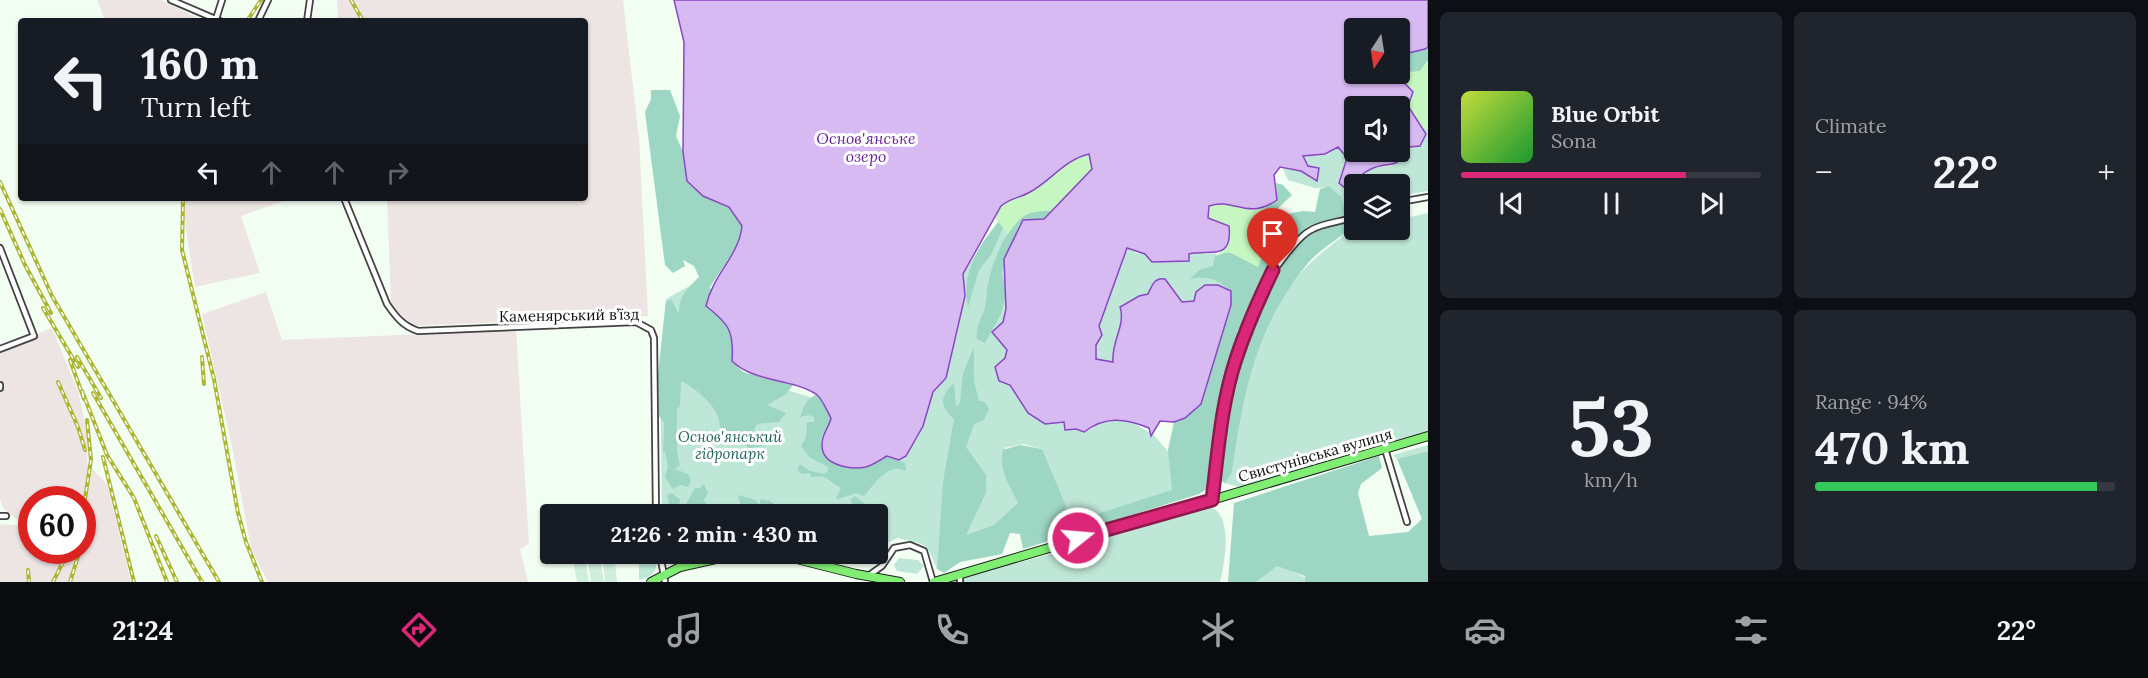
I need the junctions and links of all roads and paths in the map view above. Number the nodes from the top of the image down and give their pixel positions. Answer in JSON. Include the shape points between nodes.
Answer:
{"nodes":[{"id":1,"x":171,"y":0,"type":"edge"},
{"id":2,"x":222,"y":0,"type":"edge"},
{"id":3,"x":268,"y":0,"type":"edge"},
{"id":4,"x":310,"y":0,"type":"edge"},
{"id":5,"x":213,"y":18,"type":"edge"},
{"id":6,"x":218,"y":18,"type":"edge"},
{"id":7,"x":259,"y":18,"type":"edge"},
{"id":8,"x":307,"y":18,"type":"edge"},
{"id":9,"x":1428,"y":197,"type":"edge"},
{"id":10,"x":1410,"y":200,"type":"edge"},
{"id":11,"x":345,"y":201,"type":"edge"},
{"id":12,"x":1344,"y":220,"type":"edge"},
{"id":13,"x":0,"y":248,"type":"edge"},
{"id":14,"x":0,"y":349,"type":"edge"},
{"id":15,"x":1428,"y":436,"type":"edge"},
{"id":16,"x":1385,"y":449,"type":"junction"},
{"id":17,"x":1212,"y":500,"type":"junction"},
{"id":18,"x":656,"y":504,"type":"edge"},
{"id":19,"x":1407,"y":522,"type":"dead end"},
{"id":20,"x":693,"y":564,"type":"edge"},
{"id":21,"x":816,"y":564,"type":"edge"},
{"id":22,"x":867,"y":577,"type":"junction"},
{"id":23,"x":664,"y":578,"type":"edge"},
{"id":24,"x":960,"y":579,"type":"edge"},
{"id":25,"x":651,"y":582,"type":"edge"},
{"id":26,"x":900,"y":582,"type":"edge"},
{"id":27,"x":934,"y":582,"type":"edge"}],
"edges":[{"from":1,"to":5,"type":"street"},
{"from":2,"to":6,"type":"street"},
{"from":3,"to":7,"type":"street"},
{"from":4,"to":8,"type":"street"},
{"from":9,"to":10,"type":"street"},
{"from":11,"to":18,"type":"street","name":"Каменярський в’їзд","via":[[387,304],[396,319],[408,328],[418,331],[636,322],[646,325],[654,338]]},
{"from":12,"to":17,"type":"street","via":[[1313,228],[1301,236],[1273,270],[1255,307],[1235,360],[1226,399]]},
{"from":13,"to":14,"type":"street","via":[[34,336]]},
{"from":15,"to":16,"type":"main road","name":"Свистунівська вулиця"},
{"from":16,"to":17,"type":"main road","name":"Свистунівська вулиця"},
{"from":16,"to":19,"type":"street"},
{"from":17,"to":24,"type":"main road","name":"Свистунівська вулиця"},
{"from":20,"to":23,"type":"main road","via":[[680,567]]},
{"from":21,"to":22,"type":"main road"},
{"from":22,"to":26,"type":"main road"},
{"from":22,"to":27,"type":"street","via":[[882,566],[894,548],[910,545],[924,551]]},
{"from":23,"to":25,"type":"main road"},
{"from":24,"to":27,"type":"main road","name":"Свистунівська вулиця"}]}
